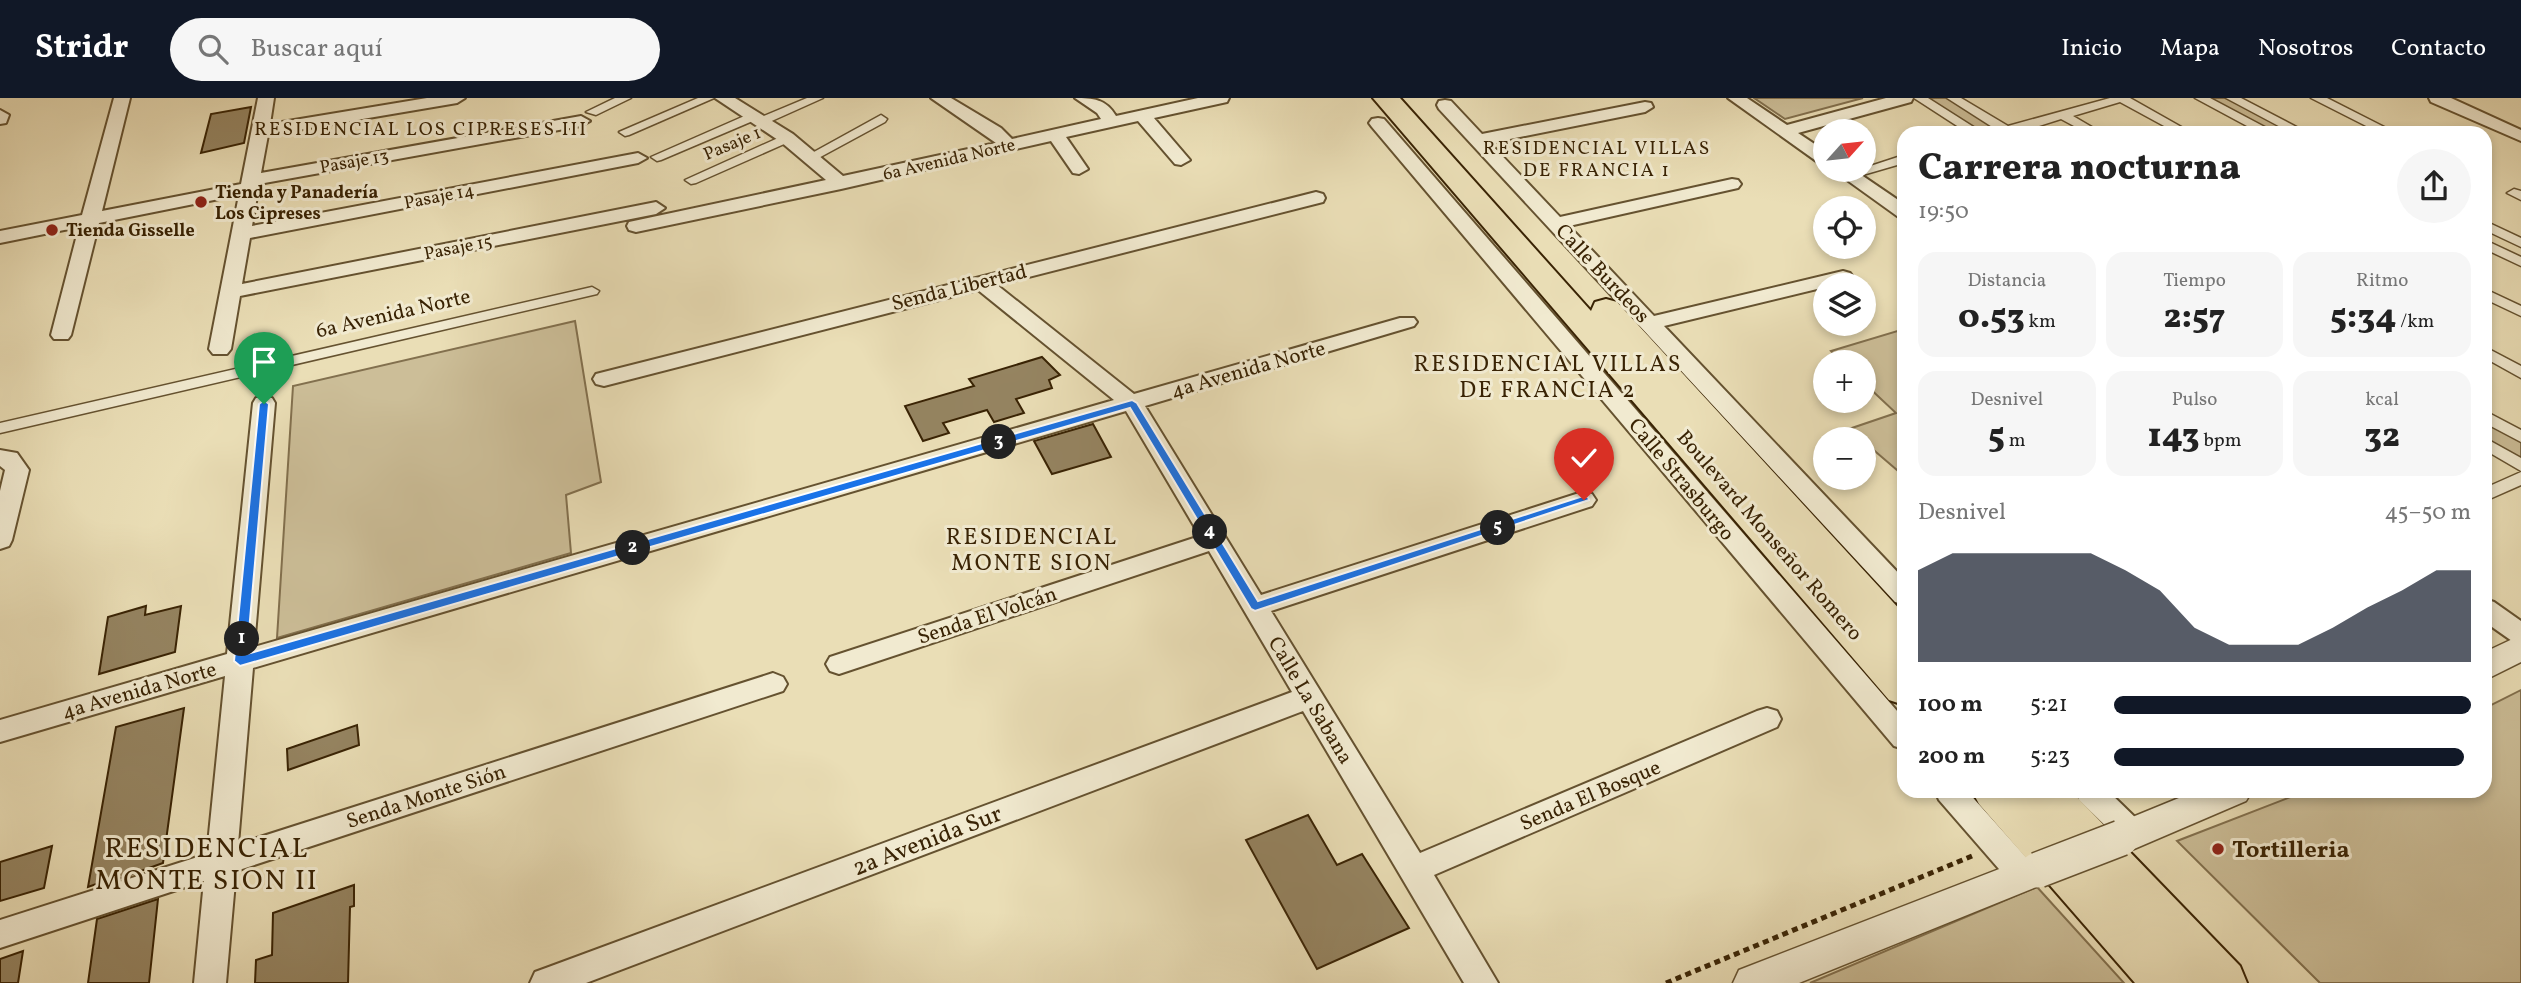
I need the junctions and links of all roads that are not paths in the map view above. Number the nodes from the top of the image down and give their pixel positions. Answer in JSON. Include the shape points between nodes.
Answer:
{"nodes":[{"id":1,"x":122,"y":98,"type":"edge"},
{"id":2,"x":266,"y":98,"type":"edge"},
{"id":3,"x":457,"y":98,"type":"edge"},
{"id":4,"x":625,"y":98,"type":"edge"},
{"id":5,"x":708,"y":98,"type":"edge"},
{"id":6,"x":723,"y":98,"type":"edge"},
{"id":7,"x":817,"y":98,"type":"edge"},
{"id":8,"x":939,"y":98,"type":"edge"},
{"id":9,"x":1083,"y":98,"type":"edge"},
{"id":10,"x":1221,"y":98,"type":"edge"},
{"id":11,"x":1735,"y":98,"type":"edge"},
{"id":12,"x":1905,"y":98,"type":"edge"},
{"id":13,"x":1920,"y":98,"type":"edge"},
{"id":14,"x":1953,"y":98,"type":"edge"},
{"id":15,"x":2122,"y":98,"type":"edge"},
{"id":16,"x":2201,"y":98,"type":"edge"},
{"id":17,"x":2232,"y":98,"type":"edge"},
{"id":18,"x":2317,"y":98,"type":"edge"},
{"id":19,"x":2437,"y":98,"type":"edge"},
{"id":20,"x":1193,"y":101,"type":"edge"},
{"id":21,"x":1430,"y":102,"type":"edge"},
{"id":22,"x":1645,"y":107,"type":"dead end"},
{"id":23,"x":1103,"y":110,"type":"edge"},
{"id":24,"x":1382,"y":111,"type":"edge"},
{"id":25,"x":1142,"y":115,"type":"junction"},
{"id":26,"x":2063,"y":115,"type":"junction"},
{"id":27,"x":587,"y":116,"type":"joint"},
{"id":28,"x":881,"y":118,"type":"dead end"},
{"id":29,"x":757,"y":119,"type":"junction"},
{"id":30,"x":1966,"y":126,"type":"edge"},
{"id":31,"x":1996,"y":126,"type":"edge"},
{"id":32,"x":2025,"y":126,"type":"edge"},
{"id":33,"x":2083,"y":126,"type":"edge"},
{"id":34,"x":2173,"y":126,"type":"edge"},
{"id":35,"x":2256,"y":126,"type":"edge"},
{"id":36,"x":2288,"y":126,"type":"edge"},
{"id":37,"x":2375,"y":126,"type":"edge"},
{"id":38,"x":260,"y":131,"type":"junction"},
{"id":39,"x":1784,"y":131,"type":"junction"},
{"id":40,"x":625,"y":132,"type":"dead end"},
{"id":41,"x":1055,"y":134,"type":"junction"},
{"id":42,"x":2521,"y":136,"type":"edge"},
{"id":43,"x":787,"y":138,"type":"junction"},
{"id":44,"x":1478,"y":140,"type":"junction"},
{"id":45,"x":1007,"y":144,"type":"junction"},
{"id":46,"x":1813,"y":151,"type":"edge"},
{"id":47,"x":657,"y":157,"type":"dead end"},
{"id":48,"x":638,"y":158,"type":"dead end"},
{"id":49,"x":809,"y":158,"type":"junction"},
{"id":50,"x":1181,"y":160,"type":"dead end"},
{"id":51,"x":1897,"y":161,"type":"edge"},
{"id":52,"x":1876,"y":165,"type":"edge"},
{"id":53,"x":1079,"y":169,"type":"dead end"},
{"id":54,"x":691,"y":180,"type":"dead end"},
{"id":55,"x":1860,"y":182,"type":"edge"},
{"id":56,"x":250,"y":184,"type":"junction"},
{"id":57,"x":841,"y":184,"type":"junction"},
{"id":58,"x":1732,"y":184,"type":"dead end"},
{"id":59,"x":1316,"y":198,"type":"dead end"},
{"id":60,"x":685,"y":202,"type":"dead end"},
{"id":61,"x":1897,"y":207,"type":"edge"},
{"id":62,"x":89,"y":220,"type":"junction"},
{"id":63,"x":1558,"y":223,"type":"junction"},
{"id":64,"x":636,"y":226,"type":"dead end"},
{"id":65,"x":2492,"y":228,"type":"edge"},
{"id":66,"x":241,"y":234,"type":"junction"},
{"id":67,"x":0,"y":237,"type":"edge"},
{"id":68,"x":2521,"y":243,"type":"edge"},
{"id":69,"x":2492,"y":248,"type":"edge"},
{"id":70,"x":2521,"y":262,"type":"edge"},
{"id":71,"x":980,"y":282,"type":"junction"},
{"id":72,"x":1813,"y":285,"type":"edge"},
{"id":73,"x":592,"y":291,"type":"dead end"},
{"id":74,"x":231,"y":292,"type":"junction"},
{"id":75,"x":2492,"y":297,"type":"edge"},
{"id":76,"x":2521,"y":312,"type":"edge"},
{"id":77,"x":1407,"y":322,"type":"dead end"},
{"id":78,"x":1649,"y":323,"type":"junction"},
{"id":79,"x":61,"y":335,"type":"dead end"},
{"id":80,"x":220,"y":349,"type":"dead end"},
{"id":81,"x":2492,"y":356,"type":"edge"},
{"id":82,"x":2521,"y":373,"type":"edge"},
{"id":83,"x":604,"y":379,"type":"dead end"},
{"id":84,"x":1132,"y":403,"type":"junction"},
{"id":85,"x":264,"y":404,"type":"dead end"},
{"id":86,"x":2492,"y":420,"type":"edge"},
{"id":87,"x":0,"y":428,"type":"edge"},
{"id":88,"x":2521,"y":437,"type":"edge"},
{"id":89,"x":2492,"y":447,"type":"edge"},
{"id":90,"x":0,"y":458,"type":"edge"},
{"id":91,"x":2521,"y":465,"type":"edge"},
{"id":92,"x":2521,"y":478,"type":"edge"},
{"id":93,"x":2492,"y":492,"type":"edge"},
{"id":94,"x":1584,"y":500,"type":"dead end"},
{"id":95,"x":0,"y":540,"type":"edge"},
{"id":96,"x":1215,"y":540,"type":"junction"},
{"id":97,"x":1897,"y":588,"type":"edge"},
{"id":98,"x":1255,"y":606,"type":"junction"},
{"id":99,"x":2492,"y":614,"type":"edge"},
{"id":100,"x":1897,"y":632,"type":"edge"},
{"id":101,"x":2521,"y":634,"type":"edge"},
{"id":102,"x":2521,"y":647,"type":"edge"},
{"id":103,"x":240,"y":661,"type":"junction"},
{"id":104,"x":2492,"y":663,"type":"edge"},
{"id":105,"x":839,"y":664,"type":"dead end"},
{"id":106,"x":1897,"y":680,"type":"edge"},
{"id":107,"x":773,"y":684,"type":"dead end"},
{"id":108,"x":1309,"y":697,"type":"junction"},
{"id":109,"x":1767,"y":719,"type":"dead end"},
{"id":110,"x":1897,"y":730,"type":"edge"},
{"id":111,"x":0,"y":731,"type":"edge"},
{"id":112,"x":1955,"y":798,"type":"edge"},
{"id":113,"x":2001,"y":798,"type":"edge"},
{"id":114,"x":2049,"y":798,"type":"edge"},
{"id":115,"x":2095,"y":798,"type":"edge"},
{"id":116,"x":2217,"y":798,"type":"edge"},
{"id":117,"x":2127,"y":836,"type":"junction"},
{"id":118,"x":222,"y":862,"type":"junction"},
{"id":119,"x":1414,"y":870,"type":"junction"},
{"id":120,"x":2031,"y":872,"type":"junction"},
{"id":121,"x":0,"y":934,"type":"edge"},
{"id":122,"x":210,"y":983,"type":"edge"},
{"id":123,"x":546,"y":983,"type":"edge"},
{"id":124,"x":1482,"y":983,"type":"edge"},
{"id":125,"x":1753,"y":983,"type":"edge"},
{"id":126,"x":2168,"y":983,"type":"edge"},
{"id":127,"x":2222,"y":983,"type":"edge"}],
"edges":[{"from":1,"to":62,"type":"street"},
{"from":2,"to":38,"type":"street"},
{"from":3,"to":38,"type":"street"},
{"from":4,"to":27,"type":"street"},
{"from":5,"to":40,"type":"street"},
{"from":6,"to":29,"type":"street"},
{"from":7,"to":29,"type":"street"},
{"from":8,"to":45,"type":"street"},
{"from":9,"to":23,"type":"street"},
{"from":10,"to":20,"type":"street","name":"6a Avenida Norte"},
{"from":11,"to":39,"type":"street"},
{"from":12,"to":39,"type":"street"},
{"from":13,"to":30,"type":"street"},
{"from":14,"to":31,"type":"street"},
{"from":15,"to":26,"type":"street"},
{"from":15,"to":34,"type":"street"},
{"from":16,"to":35,"type":"street"},
{"from":17,"to":36,"type":"street"},
{"from":18,"to":37,"type":"street"},
{"from":19,"to":42,"type":"street"},
{"from":20,"to":25,"type":"street","name":"6a Avenida Norte"},
{"from":21,"to":44,"type":"street","name":"Calle Burdeos"},
{"from":21,"to":100,"type":"highway","name":"Boulevard Monseñor Romero"},
{"from":22,"to":44,"type":"street"},
{"from":23,"to":25,"type":"street","name":"6a Avenida Norte"},
{"from":23,"to":41,"type":"street","name":"6a Avenida Norte"},
{"from":24,"to":106,"type":"highway","name":"Boulevard Monseñor Romero"},
{"from":24,"to":110,"type":"street","name":"Calle Strasburgo"},
{"from":25,"to":50,"type":"street"},
{"from":26,"to":32,"type":"street"},
{"from":26,"to":33,"type":"street"},
{"from":27,"to":56,"type":"street","name":"Pasaje 13"},
{"from":28,"to":49,"type":"street"},
{"from":29,"to":43,"type":"street"},
{"from":29,"to":47,"type":"street"},
{"from":38,"to":56,"type":"street"},
{"from":39,"to":46,"type":"street"},
{"from":41,"to":45,"type":"street","name":"6a Avenida Norte"},
{"from":41,"to":53,"type":"street"},
{"from":43,"to":49,"type":"street"},
{"from":43,"to":54,"type":"street","name":"Pasaje 1"},
{"from":44,"to":63,"type":"street","name":"Calle Burdeos"},
{"from":45,"to":57,"type":"street","name":"6a Avenida Norte"},
{"from":48,"to":66,"type":"street","name":"Pasaje 14"},
{"from":49,"to":57,"type":"street"},
{"from":51,"to":52,"type":"street"},
{"from":55,"to":61,"type":"street"},
{"from":56,"to":62,"type":"street","name":"Pasaje 13"},
{"from":56,"to":66,"type":"street"},
{"from":57,"to":64,"type":"street","name":"6a Avenida Norte"},
{"from":58,"to":63,"type":"street"},
{"from":59,"to":71,"type":"street","name":"Senda Libertad"},
{"from":60,"to":74,"type":"street","name":"Pasaje 15"},
{"from":62,"to":67,"type":"street","name":"Pasaje 13"},
{"from":62,"to":79,"type":"street"},
{"from":63,"to":78,"type":"street","name":"Calle Burdeos"},
{"from":65,"to":68,"type":"street"},
{"from":66,"to":74,"type":"street"},
{"from":69,"to":70,"type":"street"},
{"from":71,"to":83,"type":"street","name":"Senda Libertad"},
{"from":71,"to":84,"type":"street","name":"Calle La Sabana"},
{"from":72,"to":78,"type":"street"},
{"from":73,"to":87,"type":"street","name":"6a Avenida Norte"},
{"from":74,"to":80,"type":"street"},
{"from":75,"to":76,"type":"street"},
{"from":77,"to":84,"type":"street","name":"4a Avenida Norte"},
{"from":78,"to":97,"type":"street","name":"Calle Burdeos"},
{"from":81,"to":82,"type":"street"},
{"from":84,"to":96,"type":"street","name":"Calle La Sabana"},
{"from":84,"to":103,"type":"street","name":"4a Avenida Norte"},
{"from":85,"to":103,"type":"street"},
{"from":86,"to":88,"type":"street"},
{"from":89,"to":91,"type":"street"},
{"from":90,"to":95,"type":"street","via":[[9,457],[17,470]]},
{"from":92,"to":93,"type":"street"},
{"from":94,"to":98,"type":"street"},
{"from":96,"to":98,"type":"street","name":"Calle La Sabana"},
{"from":96,"to":105,"type":"street","name":"Senda El Volcán"},
{"from":98,"to":108,"type":"street","name":"Calle La Sabana"},
{"from":99,"to":101,"type":"street"},
{"from":102,"to":104,"type":"street"},
{"from":103,"to":111,"type":"street","name":"4a Avenida Norte"},
{"from":103,"to":118,"type":"street"},
{"from":107,"to":118,"type":"street","name":"Senda Monte Sión"},
{"from":108,"to":119,"type":"street","name":"Calle La Sabana"},
{"from":108,"to":123,"type":"street","name":"2a Avenida Sur"},
{"from":109,"to":119,"type":"street","name":"Senda El Bosque"},
{"from":112,"to":120,"type":"street","via":[[1997,846]]},
{"from":113,"to":126,"type":"highway"},
{"from":114,"to":127,"type":"highway"},
{"from":115,"to":117,"type":"street"},
{"from":116,"to":117,"type":"street"},
{"from":117,"to":120,"type":"street","bridge":true},
{"from":118,"to":121,"type":"street","name":"Senda Monte Sión"},
{"from":118,"to":122,"type":"street"},
{"from":119,"to":124,"type":"street","name":"Calle La Sabana"},
{"from":120,"to":125,"type":"street"}]}
